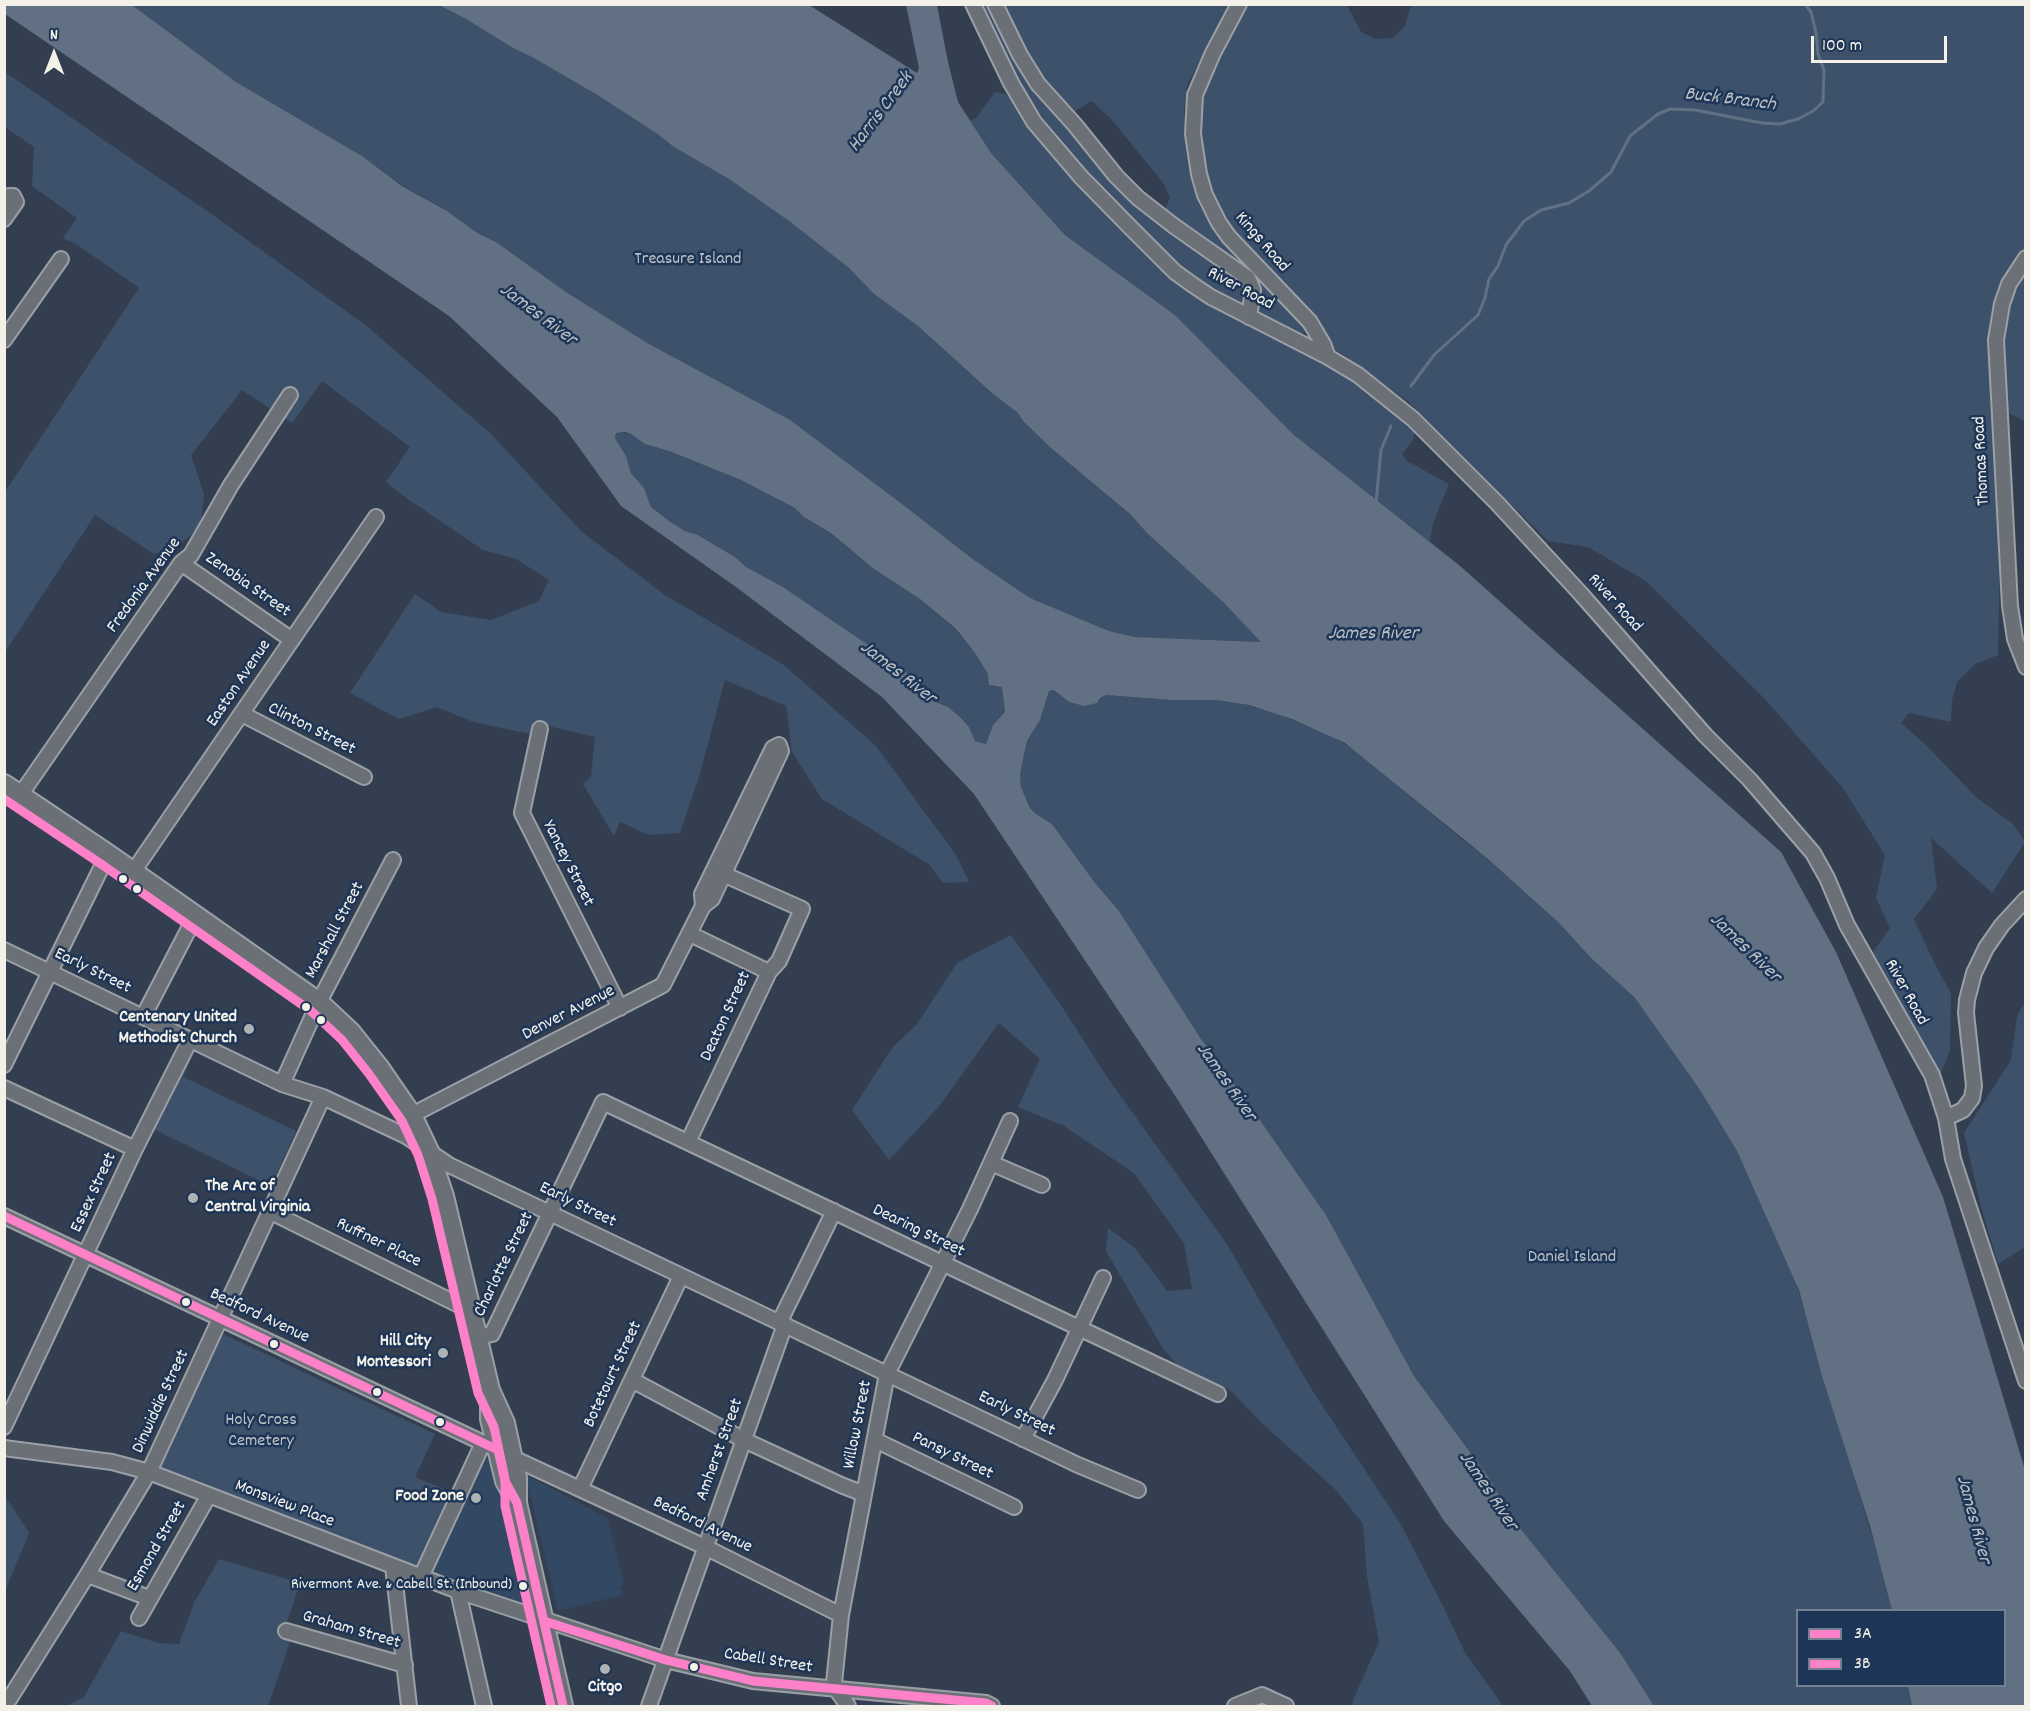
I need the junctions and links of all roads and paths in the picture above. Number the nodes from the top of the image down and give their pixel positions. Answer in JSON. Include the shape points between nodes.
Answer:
{"nodes":[{"id":1,"x":973,"y":4,"type":"edge"},
{"id":2,"x":995,"y":4,"type":"edge"},
{"id":3,"x":1239,"y":4,"type":"edge"},
{"id":4,"x":4,"y":200,"type":"edge"},
{"id":5,"x":4,"y":219,"type":"edge"},
{"id":6,"x":2025,"y":258,"type":"edge"},
{"id":7,"x":61,"y":259,"type":"dead end"},
{"id":8,"x":1249,"y":317,"type":"junction"},
{"id":9,"x":4,"y":340,"type":"edge"},
{"id":10,"x":1328,"y":357,"type":"junction"},
{"id":11,"x":291,"y":394,"type":"dead end"},
{"id":12,"x":376,"y":517,"type":"dead end"},
{"id":13,"x":181,"y":562,"type":"junction"},
{"id":14,"x":292,"y":640,"type":"junction"},
{"id":15,"x":2025,"y":667,"type":"edge"},
{"id":16,"x":242,"y":714,"type":"junction"},
{"id":17,"x":540,"y":729,"type":"dead end"},
{"id":18,"x":364,"y":777,"type":"dead end"},
{"id":19,"x":4,"y":784,"type":"edge"},
{"id":20,"x":21,"y":795,"type":"junction"},
{"id":21,"x":108,"y":854,"type":"junction"},
{"id":22,"x":393,"y":860,"type":"dead end"},
{"id":23,"x":134,"y":872,"type":"junction"},
{"id":24,"x":723,"y":874,"type":"junction"},
{"id":25,"x":2025,"y":899,"type":"edge"},
{"id":26,"x":703,"y":906,"type":"junction"},
{"id":27,"x":196,"y":915,"type":"junction"},
{"id":28,"x":690,"y":934,"type":"junction"},
{"id":29,"x":4,"y":950,"type":"edge"},
{"id":30,"x":50,"y":972,"type":"junction"},
{"id":31,"x":769,"y":972,"type":"junction"},
{"id":32,"x":319,"y":1002,"type":"junction"},
{"id":33,"x":620,"y":1008,"type":"junction"},
{"id":34,"x":143,"y":1017,"type":"junction"},
{"id":35,"x":190,"y":1040,"type":"junction"},
{"id":36,"x":4,"y":1065,"type":"edge"},
{"id":37,"x":282,"y":1084,"type":"junction"},
{"id":38,"x":4,"y":1088,"type":"edge"},
{"id":39,"x":323,"y":1097,"type":"junction"},
{"id":40,"x":603,"y":1102,"type":"joint"},
{"id":41,"x":411,"y":1114,"type":"junction"},
{"id":42,"x":1946,"y":1118,"type":"junction"},
{"id":43,"x":1010,"y":1121,"type":"dead end"},
{"id":44,"x":688,"y":1142,"type":"junction"},
{"id":45,"x":135,"y":1149,"type":"junction"},
{"id":46,"x":429,"y":1151,"type":"junction"},
{"id":47,"x":991,"y":1163,"type":"junction"},
{"id":48,"x":1042,"y":1185,"type":"dead end"},
{"id":49,"x":269,"y":1211,"type":"junction"},
{"id":50,"x":834,"y":1211,"type":"junction"},
{"id":51,"x":550,"y":1212,"type":"junction"},
{"id":52,"x":4,"y":1216,"type":"edge"},
{"id":53,"x":86,"y":1255,"type":"junction"},
{"id":54,"x":942,"y":1264,"type":"junction"},
{"id":55,"x":681,"y":1276,"type":"junction"},
{"id":56,"x":1103,"y":1278,"type":"dead end"},
{"id":57,"x":471,"y":1311,"type":"junction"},
{"id":58,"x":220,"y":1319,"type":"junction"},
{"id":59,"x":782,"y":1324,"type":"junction"},
{"id":60,"x":1079,"y":1329,"type":"junction"},
{"id":61,"x":478,"y":1337,"type":"junction"},
{"id":62,"x":887,"y":1374,"type":"junction"},
{"id":63,"x":632,"y":1380,"type":"junction"},
{"id":64,"x":2025,"y":1381,"type":"edge"},
{"id":65,"x":1218,"y":1394,"type":"dead end"},
{"id":66,"x":4,"y":1427,"type":"edge"},
{"id":67,"x":1023,"y":1439,"type":"junction"},
{"id":68,"x":744,"y":1440,"type":"junction"},
{"id":69,"x":875,"y":1440,"type":"junction"},
{"id":70,"x":4,"y":1448,"type":"edge"},
{"id":71,"x":498,"y":1450,"type":"junction"},
{"id":72,"x":149,"y":1472,"type":"junction"},
{"id":73,"x":580,"y":1489,"type":"junction"},
{"id":74,"x":1138,"y":1490,"type":"dead end"},
{"id":75,"x":864,"y":1494,"type":"junction"},
{"id":76,"x":209,"y":1495,"type":"junction"},
{"id":77,"x":1014,"y":1507,"type":"dead end"},
{"id":78,"x":705,"y":1547,"type":"junction"},
{"id":79,"x":393,"y":1566,"type":"junction"},
{"id":80,"x":88,"y":1575,"type":"junction"},
{"id":81,"x":421,"y":1577,"type":"junction"},
{"id":82,"x":458,"y":1591,"type":"junction"},
{"id":83,"x":149,"y":1598,"type":"junction"},
{"id":84,"x":841,"y":1615,"type":"junction"},
{"id":85,"x":139,"y":1618,"type":"dead end"},
{"id":86,"x":544,"y":1621,"type":"junction"},
{"id":87,"x":286,"y":1630,"type":"dead end"},
{"id":88,"x":666,"y":1660,"type":"junction"},
{"id":89,"x":405,"y":1665,"type":"junction"},
{"id":90,"x":836,"y":1689,"type":"junction"},
{"id":91,"x":5,"y":1707,"type":"edge"},
{"id":92,"x":409,"y":1707,"type":"edge"},
{"id":93,"x":484,"y":1707,"type":"edge"},
{"id":94,"x":563,"y":1707,"type":"edge"},
{"id":95,"x":649,"y":1707,"type":"edge"},
{"id":96,"x":848,"y":1707,"type":"edge"},
{"id":97,"x":992,"y":1707,"type":"edge"},
{"id":98,"x":1235,"y":1707,"type":"edge"},
{"id":99,"x":1286,"y":1707,"type":"edge"}],
"edges":[{"from":1,"to":8,"type":"street","name":"River Road","via":[[1021,102],[1059,153],[1175,272]]},
{"from":2,"to":8,"type":"street","via":[[1038,84],[1116,176],[1165,219],[1248,278],[1253,290]]},
{"from":3,"to":10,"type":"street","name":"Kings Road","via":[[1195,95],[1193,134],[1199,174],[1219,224],[1310,322]]},
{"from":4,"to":5,"type":"street","via":[[13,196],[16,202]]},
{"from":6,"to":15,"type":"street","name":"Thomas Road","via":[[2009,284],[1996,340],[2010,606],[2015,639]]},
{"from":7,"to":9,"type":"street"},
{"from":8,"to":10,"type":"street","name":"River Road"},
{"from":10,"to":42,"type":"street","name":"River Road","via":[[1386,396],[1454,458],[1813,853],[1852,935],[1932,1076]]},
{"from":11,"to":13,"type":"street","name":"Fredonia Avenue","via":[[191,555]]},
{"from":12,"to":14,"type":"street","name":"Easton Avenue"},
{"from":13,"to":14,"type":"street","name":"Zenobia Street"},
{"from":13,"to":20,"type":"street","name":"Fredonia Avenue"},
{"from":14,"to":16,"type":"street","name":"Easton Avenue"},
{"from":16,"to":18,"type":"street","name":"Clinton Street"},
{"from":16,"to":23,"type":"street","name":"Easton Avenue"},
{"from":17,"to":33,"type":"street","name":"Yancey Street","via":[[522,813]]},
{"from":19,"to":20,"type":"main road"},
{"from":20,"to":21,"type":"main road"},
{"from":21,"to":23,"type":"main road"},
{"from":21,"to":30,"type":"street"},
{"from":22,"to":32,"type":"street","name":"Marshall Street"},
{"from":23,"to":27,"type":"main road"},
{"from":24,"to":26,"type":"street","name":"Denver Avenue","via":[[712,899]]},
{"from":24,"to":26,"type":"street","name":"Denver Avenue","via":[[781,751],[779,745],[773,748],[702,894]]},
{"from":24,"to":31,"type":"street","name":"Deaton Street","via":[[802,909],[779,961]]},
{"from":25,"to":42,"type":"street","via":[[1986,948],[1974,973],[1966,1013],[1972,1098],[1963,1110]]},
{"from":26,"to":28,"type":"street","name":"Denver Avenue"},
{"from":27,"to":32,"type":"main road"},
{"from":27,"to":34,"type":"street"},
{"from":28,"to":31,"type":"street"},
{"from":28,"to":33,"type":"street","name":"Denver Avenue","via":[[663,985]]},
{"from":29,"to":30,"type":"street","name":"Early Street"},
{"from":30,"to":34,"type":"street","name":"Early Street"},
{"from":30,"to":36,"type":"street"},
{"from":31,"to":44,"type":"street","name":"Deaton Street"},
{"from":32,"to":37,"type":"street","name":"Marshall Street"},
{"from":32,"to":41,"type":"main road","via":[[351,1032]]},
{"from":33,"to":41,"type":"street","name":"Denver Avenue"},
{"from":34,"to":35,"type":"street","name":"Early Street"},
{"from":35,"to":37,"type":"street","name":"Early Street"},
{"from":35,"to":45,"type":"street","name":"Essex Street"},
{"from":37,"to":39,"type":"street","name":"Early Street"},
{"from":38,"to":45,"type":"street"},
{"from":39,"to":46,"type":"street","name":"Early Street"},
{"from":39,"to":49,"type":"street","name":"Dinwiddie Street"},
{"from":40,"to":44,"type":"street","name":"Dearing Street"},
{"from":40,"to":51,"type":"street","name":"Charlotte Street"},
{"from":41,"to":46,"type":"main road"},
{"from":42,"to":64,"type":"street","name":"River Road","via":[[1953,1159]]},
{"from":43,"to":47,"type":"street","name":"Willow Street"},
{"from":44,"to":50,"type":"street","name":"Dearing Street"},
{"from":45,"to":53,"type":"street","name":"Essex Street"},
{"from":46,"to":51,"type":"street","name":"Early Street","via":[[448,1164]]},
{"from":46,"to":57,"type":"main road","via":[[444,1196]]},
{"from":47,"to":48,"type":"street"},
{"from":47,"to":54,"type":"street","name":"Willow Street"},
{"from":49,"to":57,"type":"street","name":"Ruffner Place"},
{"from":49,"to":58,"type":"street","name":"Dinwiddie Street"},
{"from":50,"to":54,"type":"street","name":"Dearing Street"},
{"from":50,"to":59,"type":"street","name":"Amherst Street"},
{"from":51,"to":55,"type":"street","name":"Early Street"},
{"from":51,"to":61,"type":"street","name":"Charlotte Street","via":[[492,1334]]},
{"from":52,"to":53,"type":"street","name":"Bedford Avenue"},
{"from":53,"to":58,"type":"street","name":"Bedford Avenue"},
{"from":53,"to":66,"type":"street","name":"Essex Street"},
{"from":54,"to":60,"type":"street","name":"Dearing Street"},
{"from":54,"to":62,"type":"street","name":"Willow Street"},
{"from":55,"to":59,"type":"street","name":"Early Street"},
{"from":55,"to":63,"type":"street","name":"Botetourt Street"},
{"from":56,"to":60,"type":"street"},
{"from":57,"to":61,"type":"main road"},
{"from":58,"to":71,"type":"street","name":"Bedford Avenue"},
{"from":58,"to":72,"type":"street","name":"Dinwiddie Street"},
{"from":59,"to":62,"type":"street","name":"Early Street"},
{"from":59,"to":68,"type":"street","name":"Amherst Street"},
{"from":60,"to":65,"type":"street","name":"Dearing Street"},
{"from":60,"to":67,"type":"street"},
{"from":61,"to":71,"type":"main road","via":[[490,1395],[505,1423]]},
{"from":62,"to":67,"type":"street","name":"Early Street"},
{"from":62,"to":69,"type":"street","name":"Willow Street"},
{"from":63,"to":68,"type":"street"},
{"from":63,"to":73,"type":"street","name":"Botetourt Street"},
{"from":67,"to":74,"type":"street","name":"Early Street"},
{"from":68,"to":75,"type":"street"},
{"from":68,"to":78,"type":"street","name":"Amherst Street"},
{"from":69,"to":75,"type":"street","name":"Willow Street"},
{"from":69,"to":77,"type":"street","name":"Pansy Street"},
{"from":70,"to":72,"type":"street","name":"Monsview Place","via":[[112,1462]]},
{"from":71,"to":73,"type":"street","name":"Bedford Avenue"},
{"from":71,"to":81,"type":"street"},
{"from":71,"to":86,"type":"main road","via":[[518,1478],[517,1503]]},
{"from":72,"to":76,"type":"street","name":"Monsview Place"},
{"from":72,"to":80,"type":"street","name":"Dinwiddie Street"},
{"from":73,"to":78,"type":"street","name":"Bedford Avenue"},
{"from":75,"to":84,"type":"street","name":"Willow Street"},
{"from":76,"to":79,"type":"street","name":"Monsview Place"},
{"from":76,"to":83,"type":"street","name":"Esmond Street"},
{"from":78,"to":84,"type":"street","name":"Bedford Avenue"},
{"from":78,"to":88,"type":"street","name":"Amherst Street"},
{"from":79,"to":81,"type":"street","name":"Monsview Place"},
{"from":79,"to":89,"type":"street"},
{"from":80,"to":83,"type":"street"},
{"from":80,"to":91,"type":"street","name":"Dinwiddie Street"},
{"from":81,"to":82,"type":"street","name":"Monsview Place"},
{"from":82,"to":86,"type":"street","name":"Monsview Place"},
{"from":82,"to":93,"type":"street"},
{"from":83,"to":85,"type":"street","name":"Esmond Street"},
{"from":84,"to":90,"type":"street","name":"Willow Street"},
{"from":86,"to":88,"type":"street","name":"Cabell Street"},
{"from":86,"to":94,"type":"main road"},
{"from":87,"to":89,"type":"street","name":"Graham Street"},
{"from":88,"to":90,"type":"street","name":"Cabell Street","via":[[753,1681]]},
{"from":88,"to":95,"type":"street","name":"Amherst Street"},
{"from":89,"to":92,"type":"street"},
{"from":90,"to":96,"type":"street"},
{"from":90,"to":97,"type":"street","name":"Cabell Street","via":[[986,1702]]},
{"from":98,"to":99,"type":"street","via":[[1262,1695]]}]}
